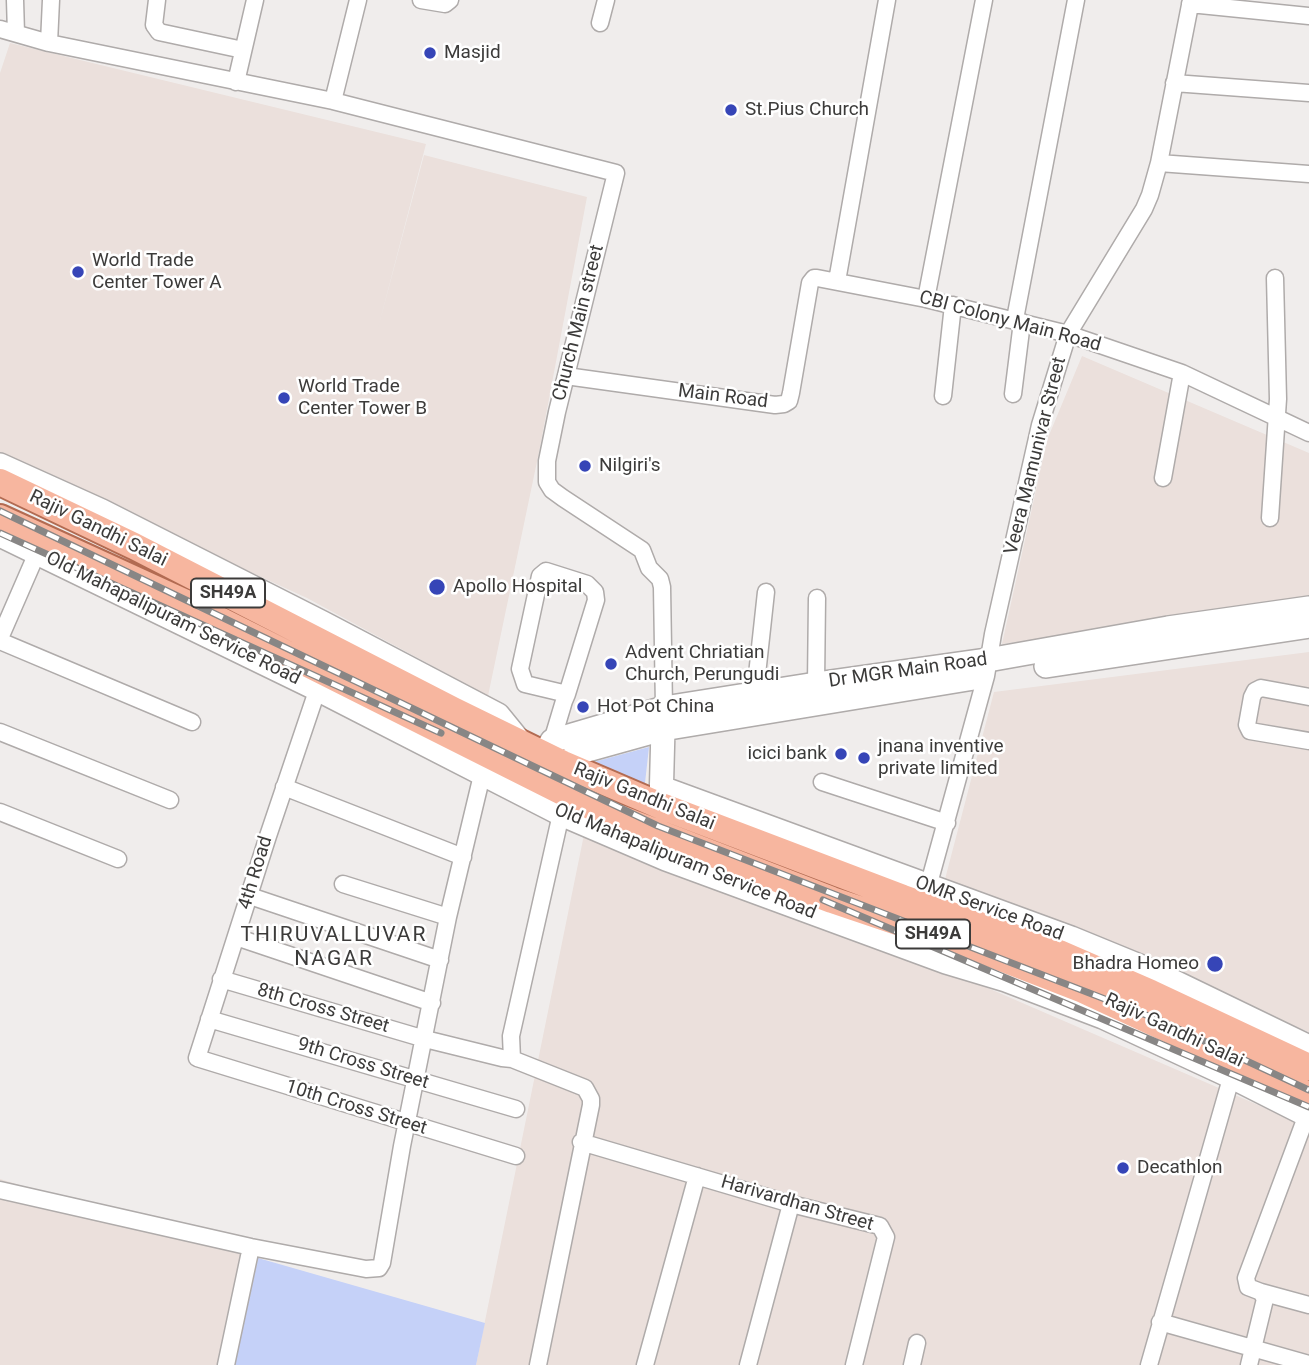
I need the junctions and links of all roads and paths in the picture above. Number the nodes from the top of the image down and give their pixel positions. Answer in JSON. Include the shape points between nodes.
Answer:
{"nodes":[{"id":1,"x":15,"y":0,"type":"edge"},
{"id":2,"x":51,"y":0,"type":"edge"},
{"id":3,"x":158,"y":0,"type":"edge"},
{"id":4,"x":255,"y":0,"type":"edge"},
{"id":5,"x":358,"y":0,"type":"edge"},
{"id":6,"x":421,"y":0,"type":"edge"},
{"id":7,"x":450,"y":0,"type":"edge"},
{"id":8,"x":606,"y":0,"type":"edge"},
{"id":9,"x":887,"y":0,"type":"edge"},
{"id":10,"x":984,"y":0,"type":"edge"},
{"id":11,"x":1076,"y":0,"type":"edge"},
{"id":12,"x":1190,"y":2,"type":"edge"},
{"id":13,"x":1309,"y":16,"type":"edge"},
{"id":14,"x":600,"y":23,"type":"dead end"},
{"id":15,"x":8,"y":31,"type":"edge"},
{"id":16,"x":49,"y":43,"type":"junction"},
{"id":17,"x":243,"y":50,"type":"junction"},
{"id":18,"x":236,"y":82,"type":"junction"},
{"id":19,"x":1174,"y":83,"type":"junction"},
{"id":20,"x":1309,"y":93,"type":"edge"},
{"id":21,"x":333,"y":101,"type":"junction"},
{"id":22,"x":1159,"y":163,"type":"junction"},
{"id":23,"x":1309,"y":174,"type":"edge"},
{"id":24,"x":1275,"y":278,"type":"dead end"},
{"id":25,"x":830,"y":280,"type":"junction"},
{"id":26,"x":926,"y":299,"type":"junction"},
{"id":27,"x":953,"y":305,"type":"junction"},
{"id":28,"x":1019,"y":321,"type":"junction"},
{"id":29,"x":1068,"y":334,"type":"junction"},
{"id":30,"x":1182,"y":373,"type":"junction"},
{"id":31,"x":566,"y":376,"type":"junction"},
{"id":32,"x":1013,"y":394,"type":"dead end"},
{"id":33,"x":943,"y":396,"type":"dead end"},
{"id":34,"x":1277,"y":417,"type":"junction"},
{"id":35,"x":1309,"y":433,"type":"edge"},
{"id":36,"x":0,"y":465,"type":"edge"},
{"id":37,"x":1163,"y":478,"type":"dead end"},
{"id":38,"x":0,"y":481,"type":"edge"},
{"id":39,"x":0,"y":518,"type":"edge"},
{"id":40,"x":1270,"y":518,"type":"dead end"},
{"id":41,"x":0,"y":536,"type":"edge"},
{"id":42,"x":37,"y":553,"type":"junction"},
{"id":43,"x":766,"y":592,"type":"dead end"},
{"id":44,"x":817,"y":598,"type":"dead end"},
{"id":45,"x":1309,"y":608,"type":"edge"},
{"id":46,"x":298,"y":620,"type":"junction"},
{"id":47,"x":1309,"y":626,"type":"edge"},
{"id":48,"x":0,"y":639,"type":"edge"},
{"id":49,"x":987,"y":668,"type":"junction"},
{"id":50,"x":321,"y":681,"type":"junction"},
{"id":51,"x":816,"y":684,"type":"junction"},
{"id":52,"x":755,"y":693,"type":"junction"},
{"id":53,"x":567,"y":694,"type":"junction"},
{"id":54,"x":1309,"y":697,"type":"edge"},
{"id":55,"x":664,"y":718,"type":"junction"},
{"id":56,"x":192,"y":722,"type":"dead end"},
{"id":57,"x":0,"y":732,"type":"edge"},
{"id":58,"x":1309,"y":741,"type":"edge"},
{"id":59,"x":544,"y":761,"type":"junction"},
{"id":60,"x":482,"y":775,"type":"junction"},
{"id":61,"x":822,"y":782,"type":"dead end"},
{"id":62,"x":284,"y":787,"type":"junction"},
{"id":63,"x":661,"y":797,"type":"junction"},
{"id":64,"x":170,"y":800,"type":"dead end"},
{"id":65,"x":0,"y":812,"type":"edge"},
{"id":66,"x":561,"y":814,"type":"junction"},
{"id":67,"x":947,"y":823,"type":"junction"},
{"id":68,"x":463,"y":858,"type":"junction"},
{"id":69,"x":118,"y":859,"type":"dead end"},
{"id":70,"x":343,"y":884,"type":"dead end"},
{"id":71,"x":928,"y":887,"type":"junction"},
{"id":72,"x":250,"y":896,"type":"junction"},
{"id":73,"x":449,"y":917,"type":"junction"},
{"id":74,"x":236,"y":937,"type":"junction"},
{"id":75,"x":440,"y":960,"type":"junction"},
{"id":76,"x":221,"y":979,"type":"junction"},
{"id":77,"x":432,"y":1003,"type":"junction"},
{"id":78,"x":209,"y":1019,"type":"junction"},
{"id":79,"x":425,"y":1039,"type":"junction"},
{"id":80,"x":1305,"y":1050,"type":"edge"},
{"id":81,"x":197,"y":1058,"type":"joint"},
{"id":82,"x":512,"y":1059,"type":"junction"},
{"id":83,"x":1234,"y":1068,"type":"junction"},
{"id":84,"x":415,"y":1080,"type":"junction"},
{"id":85,"x":516,"y":1109,"type":"dead end"},
{"id":86,"x":1308,"y":1109,"type":"edge"},
{"id":87,"x":407,"y":1123,"type":"junction"},
{"id":88,"x":582,"y":1142,"type":"junction"},
{"id":89,"x":516,"y":1156,"type":"dead end"},
{"id":90,"x":697,"y":1176,"type":"junction"},
{"id":91,"x":0,"y":1190,"type":"edge"},
{"id":92,"x":791,"y":1204,"type":"junction"},
{"id":93,"x":251,"y":1247,"type":"junction"},
{"id":94,"x":1261,"y":1292,"type":"junction"},
{"id":95,"x":1309,"y":1305,"type":"edge"},
{"id":96,"x":1160,"y":1322,"type":"junction"},
{"id":97,"x":917,"y":1343,"type":"dead end"},
{"id":98,"x":1253,"y":1348,"type":"junction"},
{"id":99,"x":1309,"y":1364,"type":"edge"},
{"id":100,"x":226,"y":1365,"type":"edge"},
{"id":101,"x":538,"y":1365,"type":"edge"},
{"id":102,"x":645,"y":1365,"type":"edge"},
{"id":103,"x":748,"y":1365,"type":"edge"},
{"id":104,"x":854,"y":1365,"type":"edge"},
{"id":105,"x":912,"y":1365,"type":"edge"},
{"id":106,"x":1149,"y":1365,"type":"edge"},
{"id":107,"x":1249,"y":1365,"type":"edge"}],
"edges":[{"from":1,"to":15,"type":"street"},
{"from":2,"to":16,"type":"street"},
{"from":3,"to":17,"type":"street","via":[[154,25],[159,32]]},
{"from":4,"to":17,"type":"street"},
{"from":5,"to":21,"type":"street"},
{"from":6,"to":7,"type":"street","via":[[444,4]]},
{"from":8,"to":14,"type":"street"},
{"from":9,"to":25,"type":"street"},
{"from":10,"to":26,"type":"street"},
{"from":11,"to":28,"type":"street"},
{"from":12,"to":13,"type":"street"},
{"from":12,"to":19,"type":"street","name":"Veera Mamunivar Street"},
{"from":15,"to":16,"type":"street"},
{"from":16,"to":18,"type":"street"},
{"from":17,"to":18,"type":"street"},
{"from":18,"to":21,"type":"street"},
{"from":19,"to":20,"type":"street"},
{"from":19,"to":22,"type":"street","name":"Veera Mamunivar Street"},
{"from":21,"to":31,"type":"street","name":"Church Main street","via":[[616,173]]},
{"from":22,"to":23,"type":"street"},
{"from":22,"to":29,"type":"street","name":"Veera Mamunivar Street","via":[[1144,209]]},
{"from":24,"to":34,"type":"street"},
{"from":25,"to":26,"type":"street","name":"CBI Colony Main Road"},
{"from":25,"to":31,"type":"street","name":"Main Road","via":[[814,278],[810,283],[791,393],[784,404]]},
{"from":26,"to":27,"type":"street","name":"CBI Colony Main Road"},
{"from":27,"to":28,"type":"street","name":"CBI Colony Main Road"},
{"from":27,"to":33,"type":"street"},
{"from":28,"to":29,"type":"street","name":"CBI Colony Main Road"},
{"from":28,"to":32,"type":"street"},
{"from":29,"to":30,"type":"street","name":"CBI Colony Main Road"},
{"from":29,"to":49,"type":"street","name":"Veera Mamunivar Street","via":[[1040,425]]},
{"from":30,"to":34,"type":"street","name":"CBI Colony Main Road"},
{"from":30,"to":37,"type":"street"},
{"from":31,"to":55,"type":"street","name":"Church Main street","via":[[547,461],[547,482],[563,498],[642,550],[649,568],[660,579]]},
{"from":34,"to":35,"type":"street","name":"CBI Colony Main Road"},
{"from":34,"to":40,"type":"street"},
{"from":36,"to":46,"type":"street","via":[[102,511]]},
{"from":38,"to":46,"type":"main road","name":"Rajiv Gandhi Salai","number":"SH49A"},
{"from":39,"to":50,"type":"main road","name":"Rajiv Gandhi Salai","number":"SH49A","via":[[186,603]]},
{"from":41,"to":42,"type":"street","name":"Old Mahapalipuram Service Road"},
{"from":42,"to":48,"type":"street"},
{"from":42,"to":50,"type":"street","name":"Old Mahapalipuram Service Road"},
{"from":43,"to":52,"type":"street"},
{"from":44,"to":51,"type":"street"},
{"from":45,"to":49,"type":"street","name":"Dr MGR Main Road","via":[[1168,628]]},
{"from":46,"to":59,"type":"main road","name":"Rajiv Gandhi Salai","number":"SH49A","via":[[334,650]]},
{"from":47,"to":49,"type":"street","name":"Dr MGR Main Road"},
{"from":48,"to":56,"type":"street"},
{"from":49,"to":51,"type":"street","name":"Dr MGR Main Road"},
{"from":49,"to":55,"type":"street","name":"Dr MGR Main Road"},
{"from":49,"to":67,"type":"street","name":"Veera Mamunivar Street"},
{"from":50,"to":59,"type":"main road","name":"Rajiv Gandhi Salai","number":"SH49A"},
{"from":50,"to":60,"type":"street","name":"Old Mahapalipuram Service Road"},
{"from":50,"to":62,"type":"street","name":"4th Road"},
{"from":51,"to":52,"type":"street","name":"Dr MGR Main Road"},
{"from":52,"to":55,"type":"street","name":"Dr MGR Main Road"},
{"from":53,"to":53,"type":"street","via":[[595,592],[587,584],[546,571],[540,576],[520,670],[525,684]]},
{"from":53,"to":59,"type":"street"},
{"from":54,"to":58,"type":"street","via":[[1261,688],[1252,697],[1247,725],[1250,731]]},
{"from":55,"to":59,"type":"street","name":"Dr MGR Main Road","via":[[584,751]]},
{"from":55,"to":63,"type":"street","name":"Church Main street"},
{"from":57,"to":64,"type":"street"},
{"from":59,"to":63,"type":"main road","name":"Rajiv Gandhi Salai","number":"SH49A"},
{"from":59,"to":83,"type":"main road","name":"Rajiv Gandhi Salai","number":"SH49A","via":[[596,809],[1083,990]]},
{"from":60,"to":66,"type":"street","name":"Old Mahapalipuram Service Road"},
{"from":60,"to":68,"type":"street"},
{"from":61,"to":67,"type":"street"},
{"from":62,"to":68,"type":"street"},
{"from":62,"to":72,"type":"street","name":"4th Road"},
{"from":63,"to":71,"type":"street","name":"OMR Service Road"},
{"from":63,"to":80,"type":"main road","name":"Rajiv Gandhi Salai","number":"SH49A","via":[[902,898],[1059,953]]},
{"from":65,"to":69,"type":"street"},
{"from":66,"to":82,"type":"street","via":[[510,1036]]},
{"from":66,"to":83,"type":"street","name":"Old Mahapalipuram Service Road","via":[[666,859],[1006,980]]},
{"from":67,"to":71,"type":"street","name":"Veera Mamunivar Street"},
{"from":68,"to":73,"type":"street"},
{"from":70,"to":73,"type":"street"},
{"from":71,"to":80,"type":"street","name":"OMR Service Road","via":[[1154,972]]},
{"from":72,"to":74,"type":"street","name":"4th Road"},
{"from":72,"to":75,"type":"street"},
{"from":73,"to":75,"type":"street"},
{"from":74,"to":76,"type":"street","name":"4th Road"},
{"from":74,"to":77,"type":"street"},
{"from":75,"to":77,"type":"street"},
{"from":76,"to":78,"type":"street","name":"4th Road"},
{"from":76,"to":79,"type":"street","name":"8th Cross Street"},
{"from":77,"to":79,"type":"street"},
{"from":78,"to":81,"type":"street","name":"4th Road"},
{"from":78,"to":84,"type":"street","name":"9th Cross Street"},
{"from":79,"to":82,"type":"street","name":"8th Cross Street"},
{"from":79,"to":84,"type":"street"},
{"from":81,"to":87,"type":"street","name":"10th Cross Street"},
{"from":82,"to":88,"type":"street","name":"8th Cross Street","via":[[585,1088],[591,1099]]},
{"from":83,"to":86,"type":"main road","name":"Rajiv Gandhi Salai","number":"SH49A"},
{"from":83,"to":96,"type":"street"},
{"from":84,"to":85,"type":"street","name":"9th Cross Street"},
{"from":84,"to":87,"type":"street"},
{"from":86,"to":94,"type":"street","via":[[1246,1278],[1248,1287]]},
{"from":87,"to":89,"type":"street","name":"10th Cross Street"},
{"from":87,"to":93,"type":"street","via":[[379,1268]]},
{"from":88,"to":90,"type":"street","name":"Harivardhan Street"},
{"from":88,"to":101,"type":"street","name":"8th Cross Street"},
{"from":90,"to":92,"type":"street","name":"Harivardhan Street"},
{"from":90,"to":102,"type":"street"},
{"from":91,"to":93,"type":"street"},
{"from":92,"to":103,"type":"street"},
{"from":92,"to":104,"type":"street","name":"Harivardhan Street","via":[[874,1224],[885,1231]]},
{"from":93,"to":100,"type":"street"},
{"from":94,"to":95,"type":"street"},
{"from":94,"to":98,"type":"street","via":[[1265,1303]]},
{"from":96,"to":98,"type":"street"},
{"from":96,"to":106,"type":"street"},
{"from":97,"to":105,"type":"street"},
{"from":98,"to":99,"type":"street"},
{"from":98,"to":107,"type":"street"}]}
